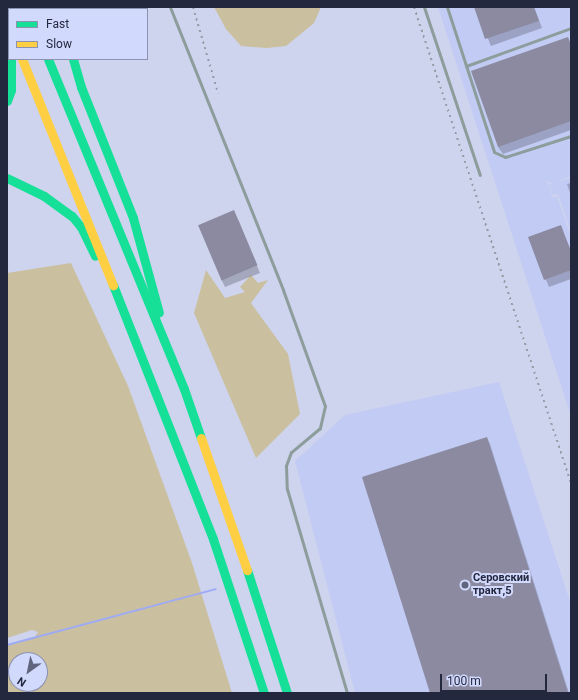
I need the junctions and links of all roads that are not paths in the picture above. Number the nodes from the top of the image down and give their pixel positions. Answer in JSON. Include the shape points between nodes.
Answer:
{"nodes":[{"id":1,"x":170,"y":7,"type":"edge"},
{"id":2,"x":424,"y":7,"type":"edge"},
{"id":3,"x":447,"y":7,"type":"edge"},
{"id":4,"x":571,"y":28,"type":"edge"},
{"id":5,"x":11,"y":60,"type":"edge"},
{"id":6,"x":22,"y":60,"type":"edge"},
{"id":7,"x":48,"y":60,"type":"edge"},
{"id":8,"x":73,"y":60,"type":"edge"},
{"id":9,"x":466,"y":66,"type":"junction"},
{"id":10,"x":7,"y":101,"type":"edge"},
{"id":11,"x":571,"y":136,"type":"edge"},
{"id":12,"x":480,"y":175,"type":"dead end"},
{"id":13,"x":7,"y":178,"type":"edge"},
{"id":14,"x":121,"y":307,"type":"junction"},
{"id":15,"x":184,"y":389,"type":"junction"},
{"id":16,"x":264,"y":693,"type":"edge"},
{"id":17,"x":287,"y":693,"type":"edge"},
{"id":18,"x":347,"y":693,"type":"edge"}],
"edges":[{"from":1,"to":18,"type":"lane","via":[[283,290],[325,406],[320,428],[291,452],[286,466],[287,489]]},
{"from":2,"to":12,"type":"lane"},
{"from":3,"to":9,"type":"lane"},
{"from":4,"to":9,"type":"lane"},
{"from":5,"to":10,"type":"main road","via":[[11,90]]},
{"from":6,"to":14,"type":"main road"},
{"from":7,"to":15,"type":"main road"},
{"from":8,"to":15,"type":"main road","via":[[81,87],[134,218],[140,251]]},
{"from":9,"to":11,"type":"lane","via":[[494,152],[505,157]]},
{"from":13,"to":14,"type":"main road","via":[[44,196],[72,216],[81,227]]},
{"from":14,"to":16,"type":"main road","via":[[170,425],[210,532]]},
{"from":15,"to":17,"type":"main road","via":[[250,575]]}]}
